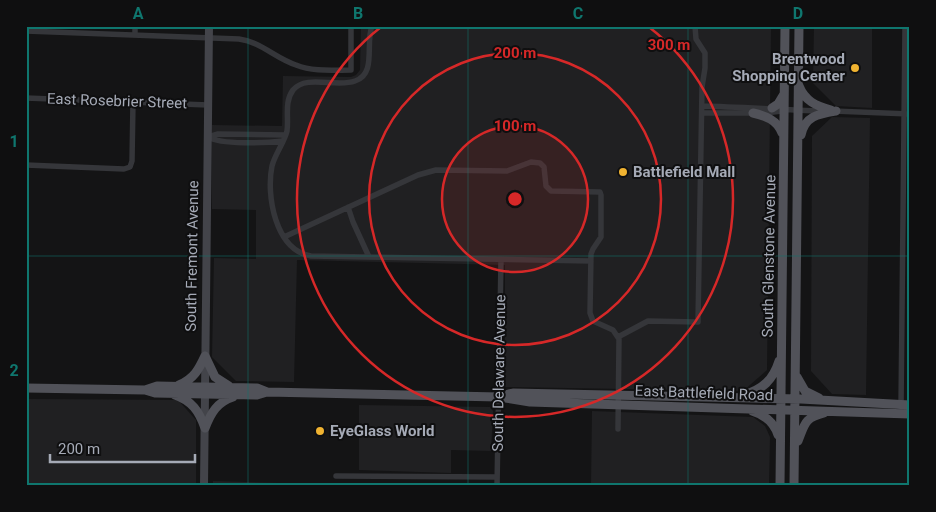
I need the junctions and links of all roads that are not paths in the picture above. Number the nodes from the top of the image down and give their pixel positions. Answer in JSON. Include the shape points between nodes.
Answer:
{"nodes":[{"id":1,"x":135,"y":26,"type":"edge"},
{"id":2,"x":208,"y":26,"type":"edge"},
{"id":3,"x":351,"y":26,"type":"edge"},
{"id":4,"x":372,"y":26,"type":"edge"},
{"id":5,"x":696,"y":26,"type":"edge"},
{"id":6,"x":785,"y":26,"type":"edge"},
{"id":7,"x":799,"y":26,"type":"edge"},
{"id":8,"x":905,"y":26,"type":"edge"},
{"id":9,"x":26,"y":31,"type":"edge"},
{"id":10,"x":135,"y":36,"type":"junction"},
{"id":11,"x":208,"y":38,"type":"junction"},
{"id":12,"x":798,"y":83,"type":"junction"},
{"id":13,"x":784,"y":94,"type":"junction"},
{"id":14,"x":26,"y":98,"type":"edge"},
{"id":15,"x":133,"y":102,"type":"junction"},
{"id":16,"x":208,"y":105,"type":"junction"},
{"id":17,"x":772,"y":108,"type":"junction"},
{"id":18,"x":702,"y":109,"type":"junction"},
{"id":19,"x":784,"y":110,"type":"junction"},
{"id":20,"x":798,"y":110,"type":"junction"},
{"id":21,"x":836,"y":112,"type":"junction"},
{"id":22,"x":753,"y":113,"type":"junction"},
{"id":23,"x":908,"y":114,"type":"edge"},
{"id":24,"x":208,"y":137,"type":"junction"},
{"id":25,"x":284,"y":138,"type":"junction"},
{"id":26,"x":784,"y":138,"type":"junction"},
{"id":27,"x":261,"y":142,"type":"junction"},
{"id":28,"x":798,"y":152,"type":"junction"},
{"id":29,"x":276,"y":155,"type":"junction"},
{"id":30,"x":26,"y":165,"type":"edge"},
{"id":31,"x":348,"y":207,"type":"junction"},
{"id":32,"x":284,"y":236,"type":"junction"},
{"id":33,"x":369,"y":257,"type":"junction"},
{"id":34,"x":501,"y":260,"type":"junction"},
{"id":35,"x":591,"y":261,"type":"junction"},
{"id":36,"x":902,"y":331,"type":"junction"},
{"id":37,"x":910,"y":332,"type":"edge"},
{"id":38,"x":618,"y":338,"type":"junction"},
{"id":39,"x":781,"y":354,"type":"junction"},
{"id":40,"x":205,"y":356,"type":"junction"},
{"id":41,"x":795,"y":372,"type":"junction"},
{"id":42,"x":26,"y":388,"type":"edge"},
{"id":43,"x":172,"y":390,"type":"junction"},
{"id":44,"x":204,"y":390,"type":"junction"},
{"id":45,"x":239,"y":391,"type":"junction"},
{"id":46,"x":499,"y":397,"type":"junction"},
{"id":47,"x":731,"y":398,"type":"junction"},
{"id":48,"x":780,"y":399,"type":"junction"},
{"id":49,"x":795,"y":399,"type":"junction"},
{"id":50,"x":619,"y":400,"type":"junction"},
{"id":51,"x":827,"y":400,"type":"junction"},
{"id":52,"x":745,"y":409,"type":"junction"},
{"id":53,"x":905,"y":409,"type":"edge"},
{"id":54,"x":780,"y":410,"type":"junction"},
{"id":55,"x":795,"y":410,"type":"junction"},
{"id":56,"x":830,"y":411,"type":"junction"},
{"id":57,"x":204,"y":428,"type":"junction"},
{"id":58,"x":618,"y":429,"type":"dead end"},
{"id":59,"x":781,"y":445,"type":"junction"},
{"id":60,"x":794,"y":448,"type":"junction"},
{"id":61,"x":336,"y":476,"type":"dead end"},
{"id":62,"x":497,"y":477,"type":"junction"},
{"id":63,"x":204,"y":486,"type":"edge"},
{"id":64,"x":497,"y":486,"type":"edge"},
{"id":65,"x":780,"y":486,"type":"edge"},
{"id":66,"x":794,"y":486,"type":"edge"}],
"edges":[{"from":1,"to":10,"type":"street"},
{"from":2,"to":11,"type":"main road","name":"South Fremont Avenue"},
{"from":3,"to":11,"type":"street","via":[[351,70],[306,68],[287,62],[253,42]]},
{"from":4,"to":25,"type":"street","via":[[364,75],[350,83],[308,82],[297,86],[288,101]]},
{"from":5,"to":18,"type":"street","via":[[696,39],[705,56]]},
{"from":6,"to":13,"type":"main road","name":"South Glenstone Avenue"},
{"from":7,"to":12,"type":"main road","name":"South Glenstone Avenue"},
{"from":8,"to":23,"type":"street"},
{"from":9,"to":10,"type":"street"},
{"from":10,"to":11,"type":"street"},
{"from":11,"to":16,"type":"main road","name":"South Fremont Avenue"},
{"from":12,"to":20,"type":"main road","name":"South Glenstone Avenue"},
{"from":12,"to":21,"type":"main road","via":[[810,102]]},
{"from":13,"to":17,"type":"main road"},
{"from":13,"to":19,"type":"main road","name":"South Glenstone Avenue"},
{"from":14,"to":15,"type":"street","name":"East Rosebrier Street"},
{"from":15,"to":16,"type":"street","name":"East Rosebrier Street"},
{"from":15,"to":30,"type":"street","via":[[130,167]]},
{"from":16,"to":24,"type":"main road","name":"South Fremont Avenue"},
{"from":17,"to":18,"type":"street"},
{"from":17,"to":19,"type":"street"},
{"from":18,"to":22,"type":"street"},
{"from":18,"to":38,"type":"street","via":[[698,322],[648,321]]},
{"from":19,"to":20,"type":"street"},
{"from":19,"to":22,"type":"street"},
{"from":19,"to":26,"type":"main road","name":"South Glenstone Avenue"},
{"from":20,"to":21,"type":"street"},
{"from":20,"to":28,"type":"main road","name":"South Glenstone Avenue"},
{"from":21,"to":23,"type":"street"},
{"from":21,"to":28,"type":"main road","via":[[816,114],[809,119],[802,131]]},
{"from":22,"to":26,"type":"main road","via":[[776,122]]},
{"from":23,"to":36,"type":"street"},
{"from":24,"to":25,"type":"street","via":[[218,134]]},
{"from":24,"to":27,"type":"street","via":[[218,141]]},
{"from":24,"to":40,"type":"main road","name":"South Fremont Avenue"},
{"from":25,"to":27,"type":"street"},
{"from":25,"to":29,"type":"street"},
{"from":26,"to":39,"type":"main road","name":"South Glenstone Avenue"},
{"from":27,"to":29,"type":"street","via":[[272,146]]},
{"from":28,"to":41,"type":"main road","name":"South Glenstone Avenue"},
{"from":29,"to":32,"type":"street","via":[[270,196],[274,215]]},
{"from":31,"to":32,"type":"street"},
{"from":31,"to":33,"type":"street"},
{"from":31,"to":35,"type":"street","via":[[432,170],[507,171],[526,162],[536,162],[544,167],[546,186],[551,191],[601,193],[601,237],[593,249]]},
{"from":32,"to":33,"type":"street","via":[[298,251],[308,256]]},
{"from":33,"to":34,"type":"street"},
{"from":34,"to":35,"type":"street"},
{"from":34,"to":46,"type":"street","name":"South Delaware Avenue"},
{"from":35,"to":38,"type":"street","via":[[591,318],[613,330]]},
{"from":36,"to":37,"type":"street"},
{"from":36,"to":53,"type":"street"},
{"from":38,"to":50,"type":"street"},
{"from":39,"to":47,"type":"main road","via":[[768,383],[754,392]]},
{"from":39,"to":48,"type":"main road","name":"South Glenstone Avenue"},
{"from":40,"to":43,"type":"main road","via":[[193,376]]},
{"from":40,"to":44,"type":"main road","name":"South Fremont Avenue"},
{"from":40,"to":45,"type":"main road","via":[[215,377]]},
{"from":41,"to":49,"type":"main road","name":"South Glenstone Avenue"},
{"from":41,"to":51,"type":"main road","via":[[805,391]]},
{"from":42,"to":43,"type":"main road","name":"East Battlefield Road","via":[[145,390],[155,393]]},
{"from":43,"to":44,"type":"main road","name":"East Battlefield Road"},
{"from":43,"to":57,"type":"main road","via":[[195,407]]},
{"from":44,"to":45,"type":"main road","name":"East Battlefield Road"},
{"from":44,"to":57,"type":"main road","name":"South Fremont Avenue"},
{"from":45,"to":46,"type":"main road","name":"East Battlefield Road","via":[[257,388],[267,392]]},
{"from":45,"to":57,"type":"main road","via":[[218,404]]},
{"from":46,"to":50,"type":"main road","name":"East Battlefield Road","via":[[530,402]]},
{"from":46,"to":62,"type":"street","name":"South Delaware Avenue"},
{"from":47,"to":48,"type":"main road","name":"East Battlefield Road"},
{"from":47,"to":50,"type":"main road","name":"East Battlefield Road"},
{"from":48,"to":49,"type":"main road","name":"East Battlefield Road"},
{"from":48,"to":54,"type":"main road","name":"South Glenstone Avenue"},
{"from":49,"to":51,"type":"main road","name":"East Battlefield Road"},
{"from":49,"to":55,"type":"main road","name":"South Glenstone Avenue"},
{"from":50,"to":52,"type":"main road","name":"East Battlefield Road"},
{"from":50,"to":58,"type":"street"},
{"from":51,"to":53,"type":"main road","name":"East Battlefield Road"},
{"from":52,"to":54,"type":"main road","name":"East Battlefield Road"},
{"from":52,"to":59,"type":"main road","via":[[770,420]]},
{"from":53,"to":56,"type":"main road","name":"East Battlefield Road"},
{"from":54,"to":55,"type":"main road","name":"East Battlefield Road"},
{"from":54,"to":59,"type":"main road","name":"South Glenstone Avenue"},
{"from":55,"to":56,"type":"main road","name":"East Battlefield Road"},
{"from":55,"to":60,"type":"main road","name":"South Glenstone Avenue"},
{"from":56,"to":60,"type":"main road","via":[[805,422]]},
{"from":57,"to":63,"type":"main road","name":"South Fremont Avenue"},
{"from":59,"to":65,"type":"main road","name":"South Glenstone Avenue"},
{"from":60,"to":66,"type":"main road","name":"South Glenstone Avenue"},
{"from":61,"to":62,"type":"street"},
{"from":62,"to":64,"type":"street","name":"South Delaware Avenue"}]}
